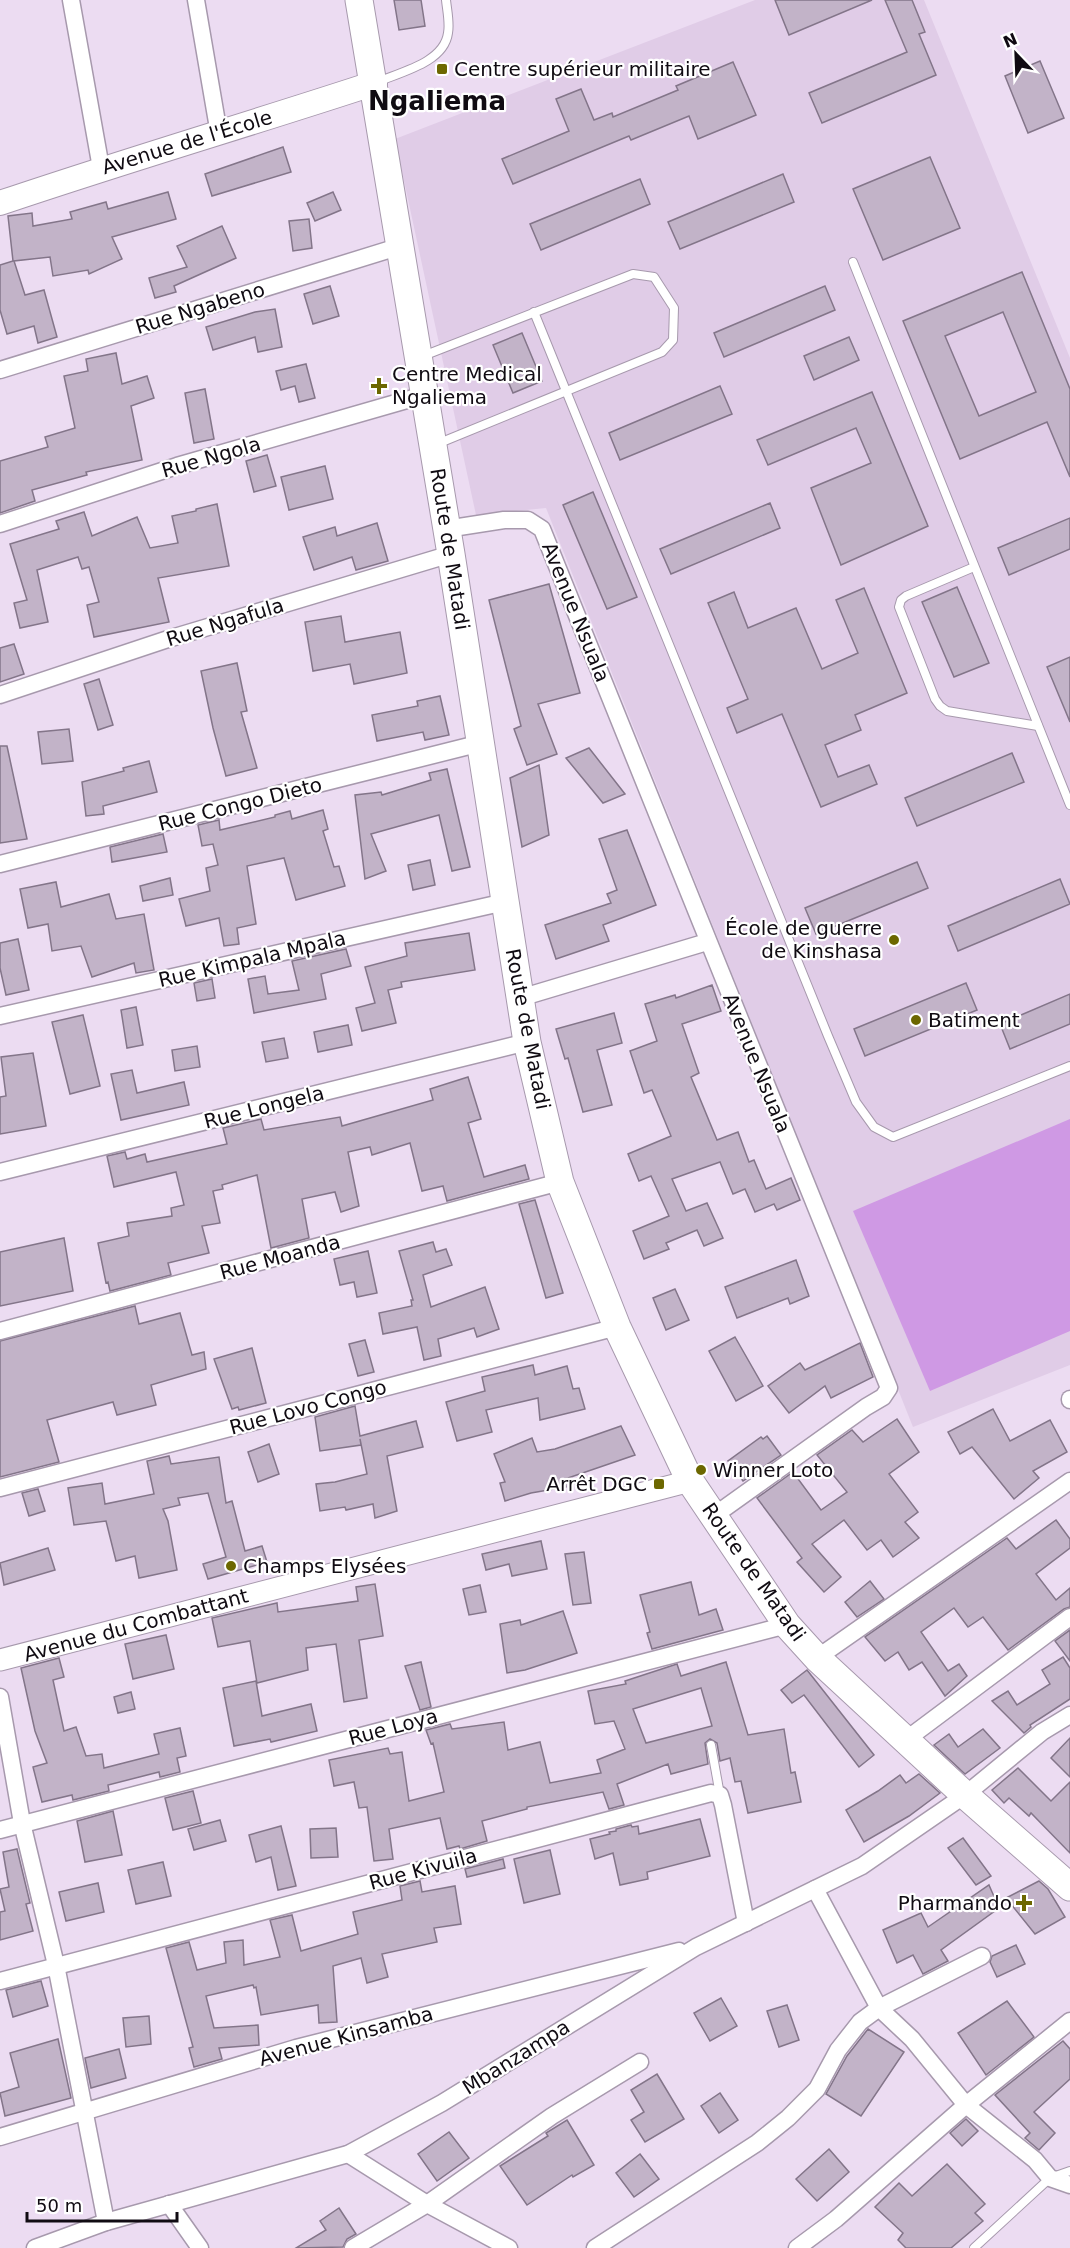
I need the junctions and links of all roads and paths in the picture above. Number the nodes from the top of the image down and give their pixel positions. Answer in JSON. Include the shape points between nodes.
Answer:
{"nodes":[{"id":1,"x":71,"y":0,"type":"edge"},
{"id":2,"x":196,"y":0,"type":"edge"},
{"id":3,"x":360,"y":0,"type":"edge"},
{"id":4,"x":446,"y":0,"type":"edge"},
{"id":5,"x":375,"y":83,"type":"junction"},
{"id":6,"x":219,"y":134,"type":"junction"},
{"id":7,"x":101,"y":168,"type":"junction"},
{"id":8,"x":0,"y":203,"type":"edge"},
{"id":9,"x":401,"y":246,"type":"junction"},
{"id":10,"x":853,"y":262,"type":"dead end"},
{"id":11,"x":534,"y":312,"type":"junction"},
{"id":12,"x":418,"y":358,"type":"junction"},
{"id":13,"x":0,"y":370,"type":"edge"},
{"id":14,"x":566,"y":391,"type":"junction"},
{"id":15,"x":424,"y":395,"type":"junction"},
{"id":16,"x":434,"y":446,"type":"junction"},
{"id":17,"x":0,"y":524,"type":"edge"},
{"id":18,"x":449,"y":541,"type":"junction"},
{"id":19,"x":974,"y":567,"type":"junction"},
{"id":20,"x":0,"y":695,"type":"edge"},
{"id":21,"x":1038,"y":726,"type":"junction"},
{"id":22,"x":481,"y":743,"type":"junction"},
{"id":23,"x":1070,"y":805,"type":"edge"},
{"id":24,"x":0,"y":864,"type":"edge"},
{"id":25,"x":505,"y":902,"type":"junction"},
{"id":26,"x":707,"y":942,"type":"junction"},
{"id":27,"x":520,"y":998,"type":"junction"},
{"id":28,"x":0,"y":1016,"type":"edge"},
{"id":29,"x":527,"y":1042,"type":"junction"},
{"id":30,"x":1070,"y":1066,"type":"edge"},
{"id":31,"x":0,"y":1172,"type":"edge"},
{"id":32,"x":560,"y":1182,"type":"junction"},
{"id":33,"x":617,"y":1327,"type":"junction"},
{"id":34,"x":0,"y":1331,"type":"edge"},
{"id":35,"x":690,"y":1481,"type":"junction"},
{"id":36,"x":1070,"y":1481,"type":"edge"},
{"id":37,"x":0,"y":1488,"type":"edge"},
{"id":38,"x":715,"y":1515,"type":"junction"},
{"id":39,"x":1070,"y":1617,"type":"edge"},
{"id":40,"x":787,"y":1625,"type":"junction"},
{"id":41,"x":817,"y":1658,"type":"junction"},
{"id":42,"x":0,"y":1660,"type":"edge"},
{"id":43,"x":0,"y":1697,"type":"edge"},
{"id":44,"x":1070,"y":1715,"type":"edge"},
{"id":45,"x":907,"y":1739,"type":"junction"},
{"id":46,"x":711,"y":1745,"type":"dead end"},
{"id":47,"x":720,"y":1795,"type":"junction"},
{"id":48,"x":965,"y":1795,"type":"junction"},
{"id":49,"x":22,"y":1823,"type":"junction"},
{"id":50,"x":0,"y":1830,"type":"edge"},
{"id":51,"x":1070,"y":1887,"type":"edge"},
{"id":52,"x":815,"y":1889,"type":"junction"},
{"id":53,"x":746,"y":1923,"type":"junction"},
{"id":54,"x":696,"y":1947,"type":"junction"},
{"id":55,"x":982,"y":1956,"type":"dead end"},
{"id":56,"x":56,"y":1965,"type":"junction"},
{"id":57,"x":0,"y":1981,"type":"edge"},
{"id":58,"x":879,"y":2008,"type":"junction"},
{"id":59,"x":1070,"y":2021,"type":"edge"},
{"id":60,"x":640,"y":2062,"type":"dead end"},
{"id":61,"x":966,"y":2105,"type":"junction"},
{"id":62,"x":86,"y":2111,"type":"junction"},
{"id":63,"x":0,"y":2137,"type":"edge"},
{"id":64,"x":348,"y":2154,"type":"junction"},
{"id":65,"x":1070,"y":2171,"type":"edge"},
{"id":66,"x":1050,"y":2178,"type":"junction"},
{"id":67,"x":1070,"y":2185,"type":"edge"},
{"id":68,"x":170,"y":2204,"type":"junction"},
{"id":69,"x":427,"y":2204,"type":"junction"},
{"id":70,"x":106,"y":2222,"type":"junction"},
{"id":71,"x":35,"y":2248,"type":"edge"},
{"id":72,"x":200,"y":2248,"type":"edge"},
{"id":73,"x":353,"y":2248,"type":"edge"},
{"id":74,"x":509,"y":2248,"type":"edge"},
{"id":75,"x":595,"y":2248,"type":"edge"},
{"id":76,"x":797,"y":2248,"type":"edge"},
{"id":77,"x":974,"y":2248,"type":"edge"}],
"edges":[{"from":1,"to":7,"type":"street"},
{"from":2,"to":6,"type":"street"},
{"from":3,"to":5,"type":"main road","name":"Route de Matadi"},
{"from":4,"to":5,"type":"lane","via":[[449,32],[444,48],[432,59]]},
{"from":5,"to":6,"type":"main road","name":"Avenue de l'École"},
{"from":5,"to":9,"type":"main road","name":"Route de Matadi"},
{"from":6,"to":7,"type":"main road","name":"Avenue de l'École"},
{"from":7,"to":8,"type":"main road","name":"Avenue de l'École"},
{"from":9,"to":12,"type":"main road","name":"Route de Matadi"},
{"from":9,"to":13,"type":"street","name":"Rue Ngabeno"},
{"from":10,"to":19,"type":"lane"},
{"from":11,"to":12,"type":"lane"},
{"from":11,"to":14,"type":"lane"},
{"from":11,"to":14,"type":"lane","via":[[633,274],[654,277],[674,308],[673,340],[662,352]]},
{"from":12,"to":15,"type":"main road","name":"Route de Matadi"},
{"from":14,"to":16,"type":"lane"},
{"from":14,"to":30,"type":"lane","via":[[828,1036],[856,1102],[874,1127],[893,1137]]},
{"from":15,"to":16,"type":"main road","name":"Route de Matadi"},
{"from":15,"to":17,"type":"street","name":"Rue Ngola","via":[[177,466]]},
{"from":16,"to":18,"type":"main road","name":"Route de Matadi"},
{"from":18,"to":20,"type":"street","name":"Rue Ngafula"},
{"from":18,"to":22,"type":"main road","name":"Route de Matadi"},
{"from":18,"to":26,"type":"street","name":"Avenue Nsuala","via":[[504,520],[528,520],[542,529]]},
{"from":19,"to":21,"type":"lane"},
{"from":19,"to":21,"type":"lane","via":[[901,600],[899,607],[935,699],[947,711]]},
{"from":21,"to":23,"type":"lane"},
{"from":22,"to":24,"type":"street","name":"Rue Congo Dieto"},
{"from":22,"to":25,"type":"main road","name":"Route de Matadi"},
{"from":25,"to":27,"type":"main road","name":"Route de Matadi"},
{"from":25,"to":28,"type":"street","name":"Rue Kimpala Mpala"},
{"from":26,"to":27,"type":"street"},
{"from":26,"to":38,"type":"street","name":"Avenue Nsuala","via":[[889,1388],[884,1397]]},
{"from":27,"to":29,"type":"main road","name":"Route de Matadi"},
{"from":29,"to":31,"type":"street","name":"Rue Longela"},
{"from":29,"to":32,"type":"main road","name":"Route de Matadi"},
{"from":32,"to":33,"type":"main road","name":"Route de Matadi"},
{"from":32,"to":34,"type":"street","name":"Rue Moanda"},
{"from":33,"to":35,"type":"main road","name":"Route de Matadi"},
{"from":33,"to":37,"type":"street","name":"Rue Lovo Congo"},
{"from":35,"to":38,"type":"main road","name":"Route de Matadi"},
{"from":35,"to":42,"type":"street","name":"Avenue du Combattant"},
{"from":36,"to":41,"type":"street"},
{"from":38,"to":40,"type":"main road","name":"Route de Matadi"},
{"from":39,"to":45,"type":"street"},
{"from":40,"to":41,"type":"main road","name":"Route de Matadi"},
{"from":40,"to":49,"type":"street","name":"Rue Loya"},
{"from":41,"to":45,"type":"main road","name":"Route de Matadi"},
{"from":43,"to":49,"type":"street"},
{"from":44,"to":48,"type":"street","name":"Mbanzampa","via":[[1042,1731]]},
{"from":45,"to":48,"type":"main road","name":"Route de Matadi"},
{"from":46,"to":47,"type":"lane"},
{"from":47,"to":53,"type":"street"},
{"from":47,"to":56,"type":"street","name":"Rue Kivuila","via":[[711,1793]]},
{"from":48,"to":51,"type":"main road","name":"Route de Matadi"},
{"from":48,"to":52,"type":"street","name":"Mbanzampa","via":[[862,1866]]},
{"from":49,"to":50,"type":"street","name":"Rue Loya"},
{"from":49,"to":56,"type":"street"},
{"from":52,"to":53,"type":"street","name":"Mbanzampa"},
{"from":52,"to":58,"type":"street"},
{"from":53,"to":54,"type":"street","name":"Mbanzampa"},
{"from":54,"to":62,"type":"street","name":"Avenue Kinsamba","via":[[296,2048]]},
{"from":54,"to":64,"type":"street","name":"Mbanzampa","via":[[442,2103]]},
{"from":55,"to":58,"type":"street"},
{"from":56,"to":57,"type":"street","name":"Rue Kivuila"},
{"from":56,"to":62,"type":"street"},
{"from":58,"to":61,"type":"street","via":[[912,2039]]},
{"from":58,"to":75,"type":"street","via":[[860,2022],[838,2050],[817,2089],[788,2118],[757,2143]]},
{"from":59,"to":61,"type":"street"},
{"from":60,"to":69,"type":"street","via":[[552,2116]]},
{"from":61,"to":66,"type":"street","via":[[1035,2160]]},
{"from":61,"to":76,"type":"street","via":[[836,2219]]},
{"from":62,"to":63,"type":"street","name":"Avenue Kinsamba"},
{"from":62,"to":70,"type":"street"},
{"from":64,"to":68,"type":"street","name":"Mbanzampa"},
{"from":64,"to":69,"type":"street"},
{"from":65,"to":66,"type":"lane"},
{"from":66,"to":67,"type":"street"},
{"from":66,"to":77,"type":"lane"},
{"from":68,"to":70,"type":"street","name":"Mbanzampa"},
{"from":68,"to":72,"type":"street"},
{"from":69,"to":73,"type":"street"},
{"from":69,"to":74,"type":"street"},
{"from":70,"to":71,"type":"street","name":"Mbanzampa"}]}
